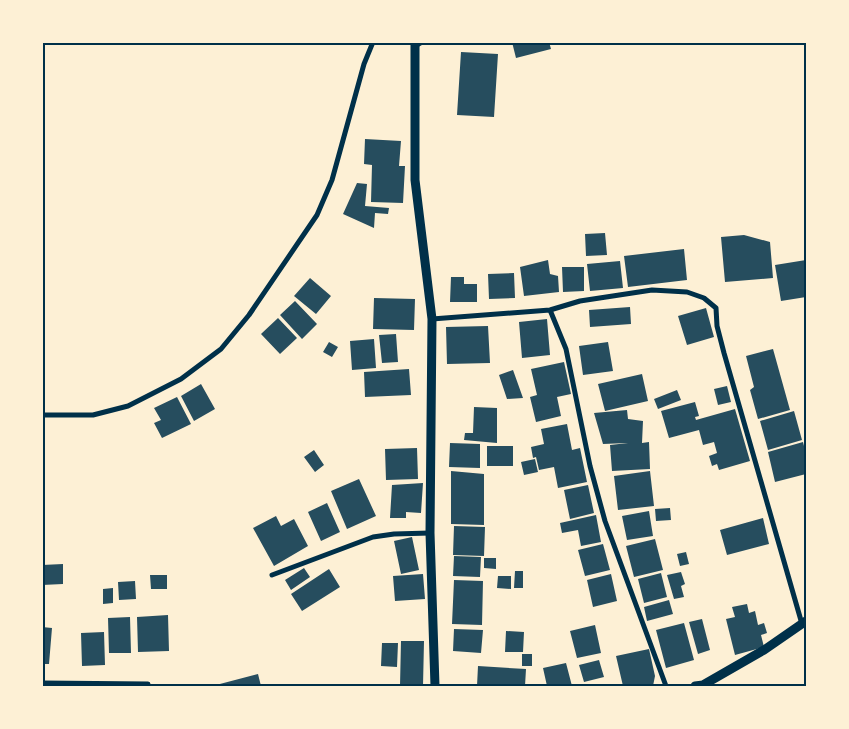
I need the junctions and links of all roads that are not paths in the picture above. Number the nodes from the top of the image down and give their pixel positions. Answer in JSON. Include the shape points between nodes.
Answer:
{"nodes":[{"id":1,"x":373,"y":42,"type":"edge"},
{"id":2,"x":417,"y":44,"type":"edge"},
{"id":3,"x":550,"y":310,"type":"junction"},
{"id":4,"x":432,"y":319,"type":"junction"},
{"id":5,"x":42,"y":416,"type":"edge"},
{"id":6,"x":430,"y":533,"type":"junction"},
{"id":7,"x":272,"y":575,"type":"dead end"},
{"id":8,"x":804,"y":622,"type":"edge"},
{"id":9,"x":42,"y":682,"type":"edge"},
{"id":10,"x":148,"y":684,"type":"dead end"},
{"id":11,"x":433,"y":686,"type":"edge"},
{"id":12,"x":666,"y":686,"type":"edge"},
{"id":13,"x":695,"y":686,"type":"edge"}],
"edges":[{"from":1,"to":5,"type":"street","via":[[332,180],[317,215],[249,315],[221,349],[181,379],[128,406],[93,415]]},
{"from":2,"to":4,"type":"street","via":[[415,180]]},
{"from":3,"to":4,"type":"street"},
{"from":3,"to":8,"type":"street","via":[[580,301],[652,290],[688,292],[704,298],[716,308],[724,353]]},
{"from":3,"to":12,"type":"street","via":[[566,349],[604,521]]},
{"from":4,"to":6,"type":"street"},
{"from":6,"to":7,"type":"street","via":[[373,537]]},
{"from":6,"to":11,"type":"street"},
{"from":8,"to":13,"type":"street","via":[[764,650],[703,685]]},
{"from":9,"to":10,"type":"street"}]}
